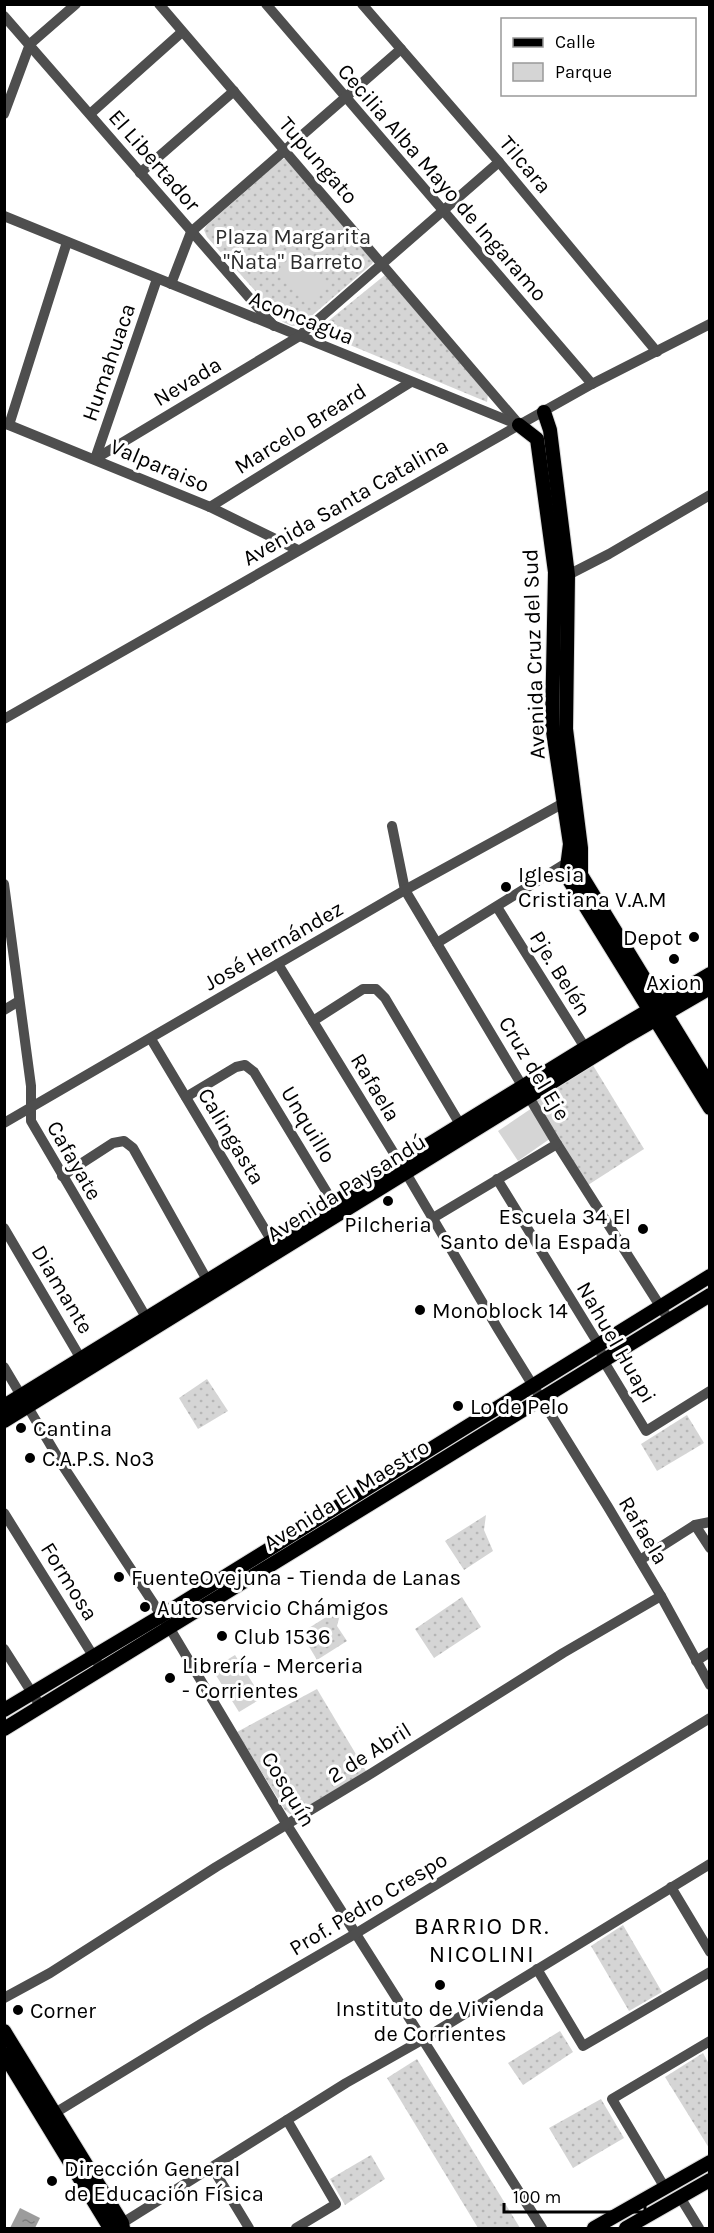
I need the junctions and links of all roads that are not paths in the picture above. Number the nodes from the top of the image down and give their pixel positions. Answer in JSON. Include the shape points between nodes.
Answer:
{"nodes":[{"id":1,"x":76,"y":4,"type":"edge"},
{"id":2,"x":159,"y":4,"type":"edge"},
{"id":3,"x":266,"y":4,"type":"edge"},
{"id":4,"x":362,"y":4,"type":"edge"},
{"id":5,"x":4,"y":16,"type":"edge"},
{"id":6,"x":182,"y":32,"type":"junction"},
{"id":7,"x":30,"y":44,"type":"junction"},
{"id":8,"x":401,"y":49,"type":"junction"},
{"id":9,"x":234,"y":91,"type":"junction"},
{"id":10,"x":346,"y":97,"type":"junction"},
{"id":11,"x":4,"y":114,"type":"edge"},
{"id":12,"x":90,"y":114,"type":"junction"},
{"id":13,"x":285,"y":150,"type":"junction"},
{"id":14,"x":499,"y":162,"type":"junction"},
{"id":15,"x":140,"y":174,"type":"junction"},
{"id":16,"x":442,"y":212,"type":"junction"},
{"id":17,"x":4,"y":216,"type":"edge"},
{"id":18,"x":191,"y":232,"type":"junction"},
{"id":19,"x":67,"y":242,"type":"junction"},
{"id":20,"x":382,"y":262,"type":"junction"},
{"id":21,"x":157,"y":279,"type":"junction"},
{"id":22,"x":171,"y":284,"type":"junction"},
{"id":23,"x":710,"y":324,"type":"edge"},
{"id":24,"x":276,"y":328,"type":"junction"},
{"id":25,"x":298,"y":337,"type":"junction"},
{"id":26,"x":657,"y":352,"type":"junction"},
{"id":27,"x":411,"y":382,"type":"junction"},
{"id":28,"x":592,"y":384,"type":"junction"},
{"id":29,"x":544,"y":412,"type":"junction"},
{"id":30,"x":7,"y":424,"type":"edge"},
{"id":31,"x":519,"y":424,"type":"junction"},
{"id":32,"x":95,"y":459,"type":"junction"},
{"id":33,"x":710,"y":495,"type":"edge"},
{"id":34,"x":210,"y":507,"type":"junction"},
{"id":35,"x":298,"y":550,"type":"junction"},
{"id":36,"x":568,"y":575,"type":"junction"},
{"id":37,"x":4,"y":719,"type":"edge"},
{"id":38,"x":569,"y":800,"type":"junction"},
{"id":39,"x":392,"y":826,"type":"dead end"},
{"id":40,"x":568,"y":862,"type":"junction"},
{"id":41,"x":4,"y":884,"type":"edge"},
{"id":42,"x":405,"y":890,"type":"junction"},
{"id":43,"x":497,"y":907,"type":"junction"},
{"id":44,"x":6,"y":914,"type":"edge"},
{"id":45,"x":437,"y":943,"type":"junction"},
{"id":46,"x":278,"y":964,"type":"junction"},
{"id":47,"x":710,"y":974,"type":"edge"},
{"id":48,"x":710,"y":988,"type":"edge"},
{"id":49,"x":19,"y":1001,"type":"junction"},
{"id":50,"x":4,"y":1010,"type":"edge"},
{"id":51,"x":658,"y":1013,"type":"junction"},
{"id":52,"x":313,"y":1021,"type":"junction"},
{"id":53,"x":151,"y":1039,"type":"junction"},
{"id":54,"x":588,"y":1053,"type":"junction"},
{"id":55,"x":710,"y":1086,"type":"edge"},
{"id":56,"x":526,"y":1092,"type":"junction"},
{"id":57,"x":186,"y":1097,"type":"junction"},
{"id":58,"x":30,"y":1108,"type":"junction"},
{"id":59,"x":710,"y":1108,"type":"edge"},
{"id":60,"x":4,"y":1123,"type":"edge"},
{"id":61,"x":464,"y":1131,"type":"junction"},
{"id":62,"x":557,"y":1144,"type":"junction"},
{"id":63,"x":403,"y":1168,"type":"junction"},
{"id":64,"x":62,"y":1176,"type":"junction"},
{"id":65,"x":497,"y":1179,"type":"junction"},
{"id":66,"x":337,"y":1208,"type":"junction"},
{"id":67,"x":433,"y":1218,"type":"junction"},
{"id":68,"x":4,"y":1228,"type":"edge"},
{"id":69,"x":276,"y":1247,"type":"junction"},
{"id":70,"x":710,"y":1276,"type":"edge"},
{"id":71,"x":211,"y":1287,"type":"junction"},
{"id":72,"x":710,"y":1294,"type":"edge"},
{"id":73,"x":660,"y":1306,"type":"junction"},
{"id":74,"x":669,"y":1320,"type":"junction"},
{"id":75,"x":150,"y":1324,"type":"junction"},
{"id":76,"x":599,"y":1345,"type":"junction"},
{"id":77,"x":603,"y":1360,"type":"junction"},
{"id":78,"x":84,"y":1364,"type":"junction"},
{"id":79,"x":4,"y":1367,"type":"edge"},
{"id":80,"x":710,"y":1391,"type":"edge"},
{"id":81,"x":537,"y":1392,"type":"junction"},
{"id":82,"x":25,"y":1401,"type":"junction"},
{"id":83,"x":4,"y":1406,"type":"edge"},
{"id":84,"x":4,"y":1421,"type":"edge"},
{"id":85,"x":4,"y":1513,"type":"edge"},
{"id":86,"x":710,"y":1522,"type":"edge"},
{"id":87,"x":695,"y":1524,"type":"junction"},
{"id":88,"x":710,"y":1548,"type":"edge"},
{"id":89,"x":640,"y":1560,"type":"junction"},
{"id":90,"x":661,"y":1596,"type":"junction"},
{"id":91,"x":165,"y":1621,"type":"junction"},
{"id":92,"x":4,"y":1649,"type":"edge"},
{"id":93,"x":710,"y":1652,"type":"edge"},
{"id":94,"x":93,"y":1657,"type":"junction"},
{"id":95,"x":696,"y":1660,"type":"junction"},
{"id":96,"x":102,"y":1670,"type":"junction"},
{"id":97,"x":710,"y":1684,"type":"edge"},
{"id":98,"x":33,"y":1693,"type":"junction"},
{"id":99,"x":41,"y":1707,"type":"junction"},
{"id":100,"x":4,"y":1710,"type":"edge"},
{"id":101,"x":710,"y":1718,"type":"edge"},
{"id":102,"x":4,"y":1729,"type":"edge"},
{"id":103,"x":287,"y":1825,"type":"junction"},
{"id":104,"x":710,"y":1864,"type":"edge"},
{"id":105,"x":671,"y":1887,"type":"junction"},
{"id":106,"x":355,"y":1934,"type":"junction"},
{"id":107,"x":710,"y":1952,"type":"edge"},
{"id":108,"x":537,"y":1970,"type":"junction"},
{"id":109,"x":710,"y":1972,"type":"edge"},
{"id":110,"x":4,"y":1998,"type":"edge"},
{"id":111,"x":4,"y":2031,"type":"edge"},
{"id":112,"x":422,"y":2040,"type":"junction"},
{"id":113,"x":710,"y":2041,"type":"edge"},
{"id":114,"x":4,"y":2054,"type":"edge"},
{"id":115,"x":50,"y":2116,"type":"junction"},
{"id":116,"x":287,"y":2120,"type":"junction"},
{"id":117,"x":710,"y":2162,"type":"edge"},
{"id":118,"x":212,"y":2167,"type":"junction"},
{"id":119,"x":710,"y":2180,"type":"edge"},
{"id":120,"x":665,"y":2188,"type":"junction"},
{"id":121,"x":680,"y":2197,"type":"junction"},
{"id":122,"x":117,"y":2227,"type":"edge"},
{"id":123,"x":249,"y":2229,"type":"edge"},
{"id":124,"x":296,"y":2229,"type":"edge"},
{"id":125,"x":542,"y":2229,"type":"edge"},
{"id":126,"x":594,"y":2229,"type":"edge"},
{"id":127,"x":626,"y":2229,"type":"edge"},
{"id":128,"x":699,"y":2229,"type":"edge"}],
"edges":[{"from":1,"to":7,"type":"street"},
{"from":2,"to":6,"type":"street","name":"Tupungato"},
{"from":3,"to":10,"type":"street","name":"Cecilia Alba Mayo de Ingaramo"},
{"from":4,"to":8,"type":"street","name":"Tilcara"},
{"from":5,"to":7,"type":"street","name":"El Libertador"},
{"from":6,"to":9,"type":"street","name":"Tupungato"},
{"from":6,"to":12,"type":"street"},
{"from":7,"to":11,"type":"street"},
{"from":7,"to":12,"type":"street","name":"El Libertador"},
{"from":8,"to":10,"type":"street"},
{"from":8,"to":14,"type":"street","name":"Tilcara"},
{"from":9,"to":13,"type":"street","name":"Tupungato"},
{"from":9,"to":15,"type":"street"},
{"from":10,"to":13,"type":"street"},
{"from":10,"to":16,"type":"street","name":"Cecilia Alba Mayo de Ingaramo"},
{"from":12,"to":15,"type":"street","name":"El Libertador"},
{"from":13,"to":18,"type":"street"},
{"from":13,"to":20,"type":"street","name":"Tupungato"},
{"from":14,"to":16,"type":"street","name":"Nevada"},
{"from":14,"to":26,"type":"street","name":"Tilcara"},
{"from":15,"to":18,"type":"street","name":"El Libertador"},
{"from":16,"to":20,"type":"street","name":"Nevada"},
{"from":16,"to":28,"type":"street","name":"Cecilia Alba Mayo de Ingaramo"},
{"from":17,"to":19,"type":"street","name":"Aconcagua"},
{"from":18,"to":22,"type":"street"},
{"from":18,"to":24,"type":"street","name":"El Libertador"},
{"from":19,"to":21,"type":"street","name":"Aconcagua"},
{"from":19,"to":30,"type":"street"},
{"from":20,"to":25,"type":"street","name":"Nevada"},
{"from":20,"to":31,"type":"street","name":"Tupungato"},
{"from":21,"to":22,"type":"street","name":"Aconcagua"},
{"from":21,"to":32,"type":"street","name":"Humahuaca"},
{"from":22,"to":24,"type":"street","name":"Aconcagua"},
{"from":23,"to":26,"type":"street","name":"Avenida Santa Catalina"},
{"from":24,"to":25,"type":"street","name":"Aconcagua"},
{"from":25,"to":27,"type":"street","name":"Aconcagua"},
{"from":25,"to":32,"type":"street","name":"Nevada"},
{"from":26,"to":28,"type":"street","name":"Avenida Santa Catalina"},
{"from":27,"to":31,"type":"street","name":"Aconcagua"},
{"from":27,"to":34,"type":"street","name":"Marcelo Breard"},
{"from":28,"to":29,"type":"street","name":"Avenida Santa Catalina"},
{"from":29,"to":31,"type":"street","name":"Avenida Santa Catalina"},
{"from":29,"to":36,"type":"main road","name":"Avenida Cruz del Sud","via":[[550,430]]},
{"from":30,"to":32,"type":"street","name":"Valparaiso"},
{"from":31,"to":35,"type":"street","name":"Avenida Santa Catalina"},
{"from":31,"to":38,"type":"main road","name":"Avenida Cruz del Sud","via":[[537,439],[555,572],[552,725]]},
{"from":32,"to":34,"type":"street","name":"Valparaiso"},
{"from":33,"to":36,"type":"street"},
{"from":34,"to":35,"type":"street","name":"Valparaiso"},
{"from":35,"to":37,"type":"street","name":"Avenida Santa Catalina"},
{"from":36,"to":38,"type":"main road","name":"Avenida Cruz del Sud"},
{"from":38,"to":40,"type":"main road","name":"Avenida Cruz del Sud"},
{"from":38,"to":42,"type":"street","name":"José Hernández"},
{"from":38,"to":51,"type":"main road","name":"Avenida Cruz del Sud","via":[[581,848],[581,875]]},
{"from":39,"to":42,"type":"street","name":"Cruz del Eje"},
{"from":40,"to":43,"type":"street"},
{"from":40,"to":51,"type":"main road","name":"Avenida Cruz del Sud","via":[[566,875]]},
{"from":41,"to":44,"type":"street","name":"Cafayate"},
{"from":42,"to":45,"type":"street","name":"Cruz del Eje"},
{"from":42,"to":46,"type":"street","name":"José Hernández"},
{"from":43,"to":45,"type":"street"},
{"from":43,"to":54,"type":"street","name":"Pje. Belén"},
{"from":44,"to":49,"type":"street","name":"Cafayate"},
{"from":45,"to":56,"type":"street","name":"Cruz del Eje"},
{"from":46,"to":52,"type":"street","name":"Rafaela"},
{"from":46,"to":53,"type":"street","name":"José Hernández"},
{"from":47,"to":51,"type":"main road","name":"Avenida Paysandú"},
{"from":48,"to":51,"type":"main road","name":"Avenida Paysandú"},
{"from":49,"to":50,"type":"street"},
{"from":49,"to":58,"type":"street","name":"Cafayate","via":[[31,1086]]},
{"from":51,"to":54,"type":"main road","name":"Avenida Paysandú"},
{"from":51,"to":55,"type":"main road"},
{"from":51,"to":59,"type":"main road"},
{"from":52,"to":61,"type":"street","via":[[363,989],[376,988]]},
{"from":52,"to":63,"type":"street","name":"Rafaela"},
{"from":53,"to":57,"type":"street","name":"Calingasta"},
{"from":53,"to":58,"type":"street","name":"José Hernández"},
{"from":54,"to":56,"type":"main road","name":"Avenida Paysandú"},
{"from":56,"to":61,"type":"main road","name":"Avenida Paysandú"},
{"from":56,"to":62,"type":"street","name":"Cruz del Eje"},
{"from":57,"to":66,"type":"street","name":"Unquillo","via":[[245,1065],[254,1072]]},
{"from":57,"to":69,"type":"street","name":"Calingasta"},
{"from":58,"to":60,"type":"street","name":"José Hernández"},
{"from":58,"to":64,"type":"street","name":"Cafayate","via":[[31,1121]]},
{"from":61,"to":63,"type":"main road","name":"Avenida Paysandú"},
{"from":62,"to":65,"type":"street"},
{"from":62,"to":73,"type":"street","name":"Cruz del Eje"},
{"from":63,"to":66,"type":"main road","name":"Avenida Paysandú"},
{"from":63,"to":67,"type":"street","name":"Rafaela"},
{"from":64,"to":71,"type":"street","via":[[113,1143],[124,1141],[133,1148]]},
{"from":64,"to":75,"type":"street","name":"Cafayate"},
{"from":65,"to":67,"type":"street"},
{"from":65,"to":76,"type":"street","name":"Nahuel Huapi"},
{"from":66,"to":69,"type":"main road","name":"Avenida Paysandú"},
{"from":67,"to":81,"type":"street","name":"Rafaela"},
{"from":68,"to":78,"type":"street","name":"Diamante"},
{"from":69,"to":71,"type":"main road","name":"Avenida Paysandú"},
{"from":70,"to":73,"type":"main road","name":"Avenida El Maestro"},
{"from":71,"to":75,"type":"main road","name":"Avenida Paysandú"},
{"from":72,"to":74,"type":"main road","name":"Avenida El Maestro"},
{"from":73,"to":74,"type":"street","name":"Cruz del Eje"},
{"from":73,"to":76,"type":"main road","name":"Avenida El Maestro"},
{"from":74,"to":77,"type":"main road","name":"Avenida El Maestro"},
{"from":75,"to":78,"type":"main road","name":"Avenida Paysandú"},
{"from":76,"to":77,"type":"street","name":"Nahuel Huapi"},
{"from":76,"to":81,"type":"main road","name":"Avenida El Maestro"},
{"from":77,"to":80,"type":"street","name":"Nahuel Huapi","via":[[646,1431]]},
{"from":77,"to":81,"type":"main road","name":"Avenida El Maestro"},
{"from":78,"to":82,"type":"main road","name":"Avenida Paysandú"},
{"from":79,"to":82,"type":"street","name":"Cosquín"},
{"from":81,"to":89,"type":"street","name":"Rafaela"},
{"from":81,"to":91,"type":"main road","name":"Avenida El Maestro"},
{"from":82,"to":83,"type":"main road","name":"Avenida Paysandú"},
{"from":82,"to":84,"type":"main road","name":"Avenida Paysandú"},
{"from":82,"to":91,"type":"street","name":"Cosquín"},
{"from":85,"to":94,"type":"street","name":"Formosa"},
{"from":86,"to":87,"type":"street"},
{"from":87,"to":88,"type":"street"},
{"from":87,"to":89,"type":"street"},
{"from":89,"to":90,"type":"street","name":"Rafaela"},
{"from":90,"to":95,"type":"street","name":"Rafaela"},
{"from":90,"to":103,"type":"street","name":"2 de Abril"},
{"from":91,"to":94,"type":"main road","name":"Avenida El Maestro"},
{"from":91,"to":96,"type":"main road","name":"Avenida El Maestro"},
{"from":91,"to":103,"type":"street","name":"Cosquín"},
{"from":92,"to":98,"type":"street"},
{"from":93,"to":95,"type":"street"},
{"from":94,"to":96,"type":"street","name":"Formosa"},
{"from":94,"to":98,"type":"main road","name":"Avenida El Maestro"},
{"from":95,"to":97,"type":"street","name":"Rafaela"},
{"from":96,"to":99,"type":"main road","name":"Avenida El Maestro"},
{"from":98,"to":99,"type":"street"},
{"from":98,"to":100,"type":"main road","name":"Avenida El Maestro"},
{"from":99,"to":102,"type":"main road","name":"Avenida El Maestro"},
{"from":101,"to":106,"type":"street","name":"Prof. Pedro Crespo"},
{"from":103,"to":106,"type":"street","name":"Cosquín"},
{"from":103,"to":110,"type":"street","name":"2 de Abril"},
{"from":104,"to":105,"type":"street"},
{"from":105,"to":107,"type":"street"},
{"from":105,"to":108,"type":"street"},
{"from":106,"to":112,"type":"street","name":"Cosquín"},
{"from":106,"to":115,"type":"street","name":"Prof. Pedro Crespo"},
{"from":108,"to":109,"type":"street","via":[[583,2046]]},
{"from":108,"to":112,"type":"street"},
{"from":111,"to":115,"type":"main road"},
{"from":112,"to":116,"type":"street"},
{"from":112,"to":125,"type":"street","name":"Cosquín"},
{"from":113,"to":120,"type":"street","via":[[612,2099]]},
{"from":114,"to":115,"type":"main road"},
{"from":115,"to":122,"type":"main road"},
{"from":116,"to":118,"type":"street"},
{"from":116,"to":124,"type":"street","via":[[336,2204]]},
{"from":117,"to":120,"type":"main road"},
{"from":118,"to":122,"type":"street"},
{"from":118,"to":123,"type":"street"},
{"from":119,"to":121,"type":"main road"},
{"from":120,"to":126,"type":"main road"},
{"from":121,"to":127,"type":"main road"},
{"from":121,"to":128,"type":"street"}]}
